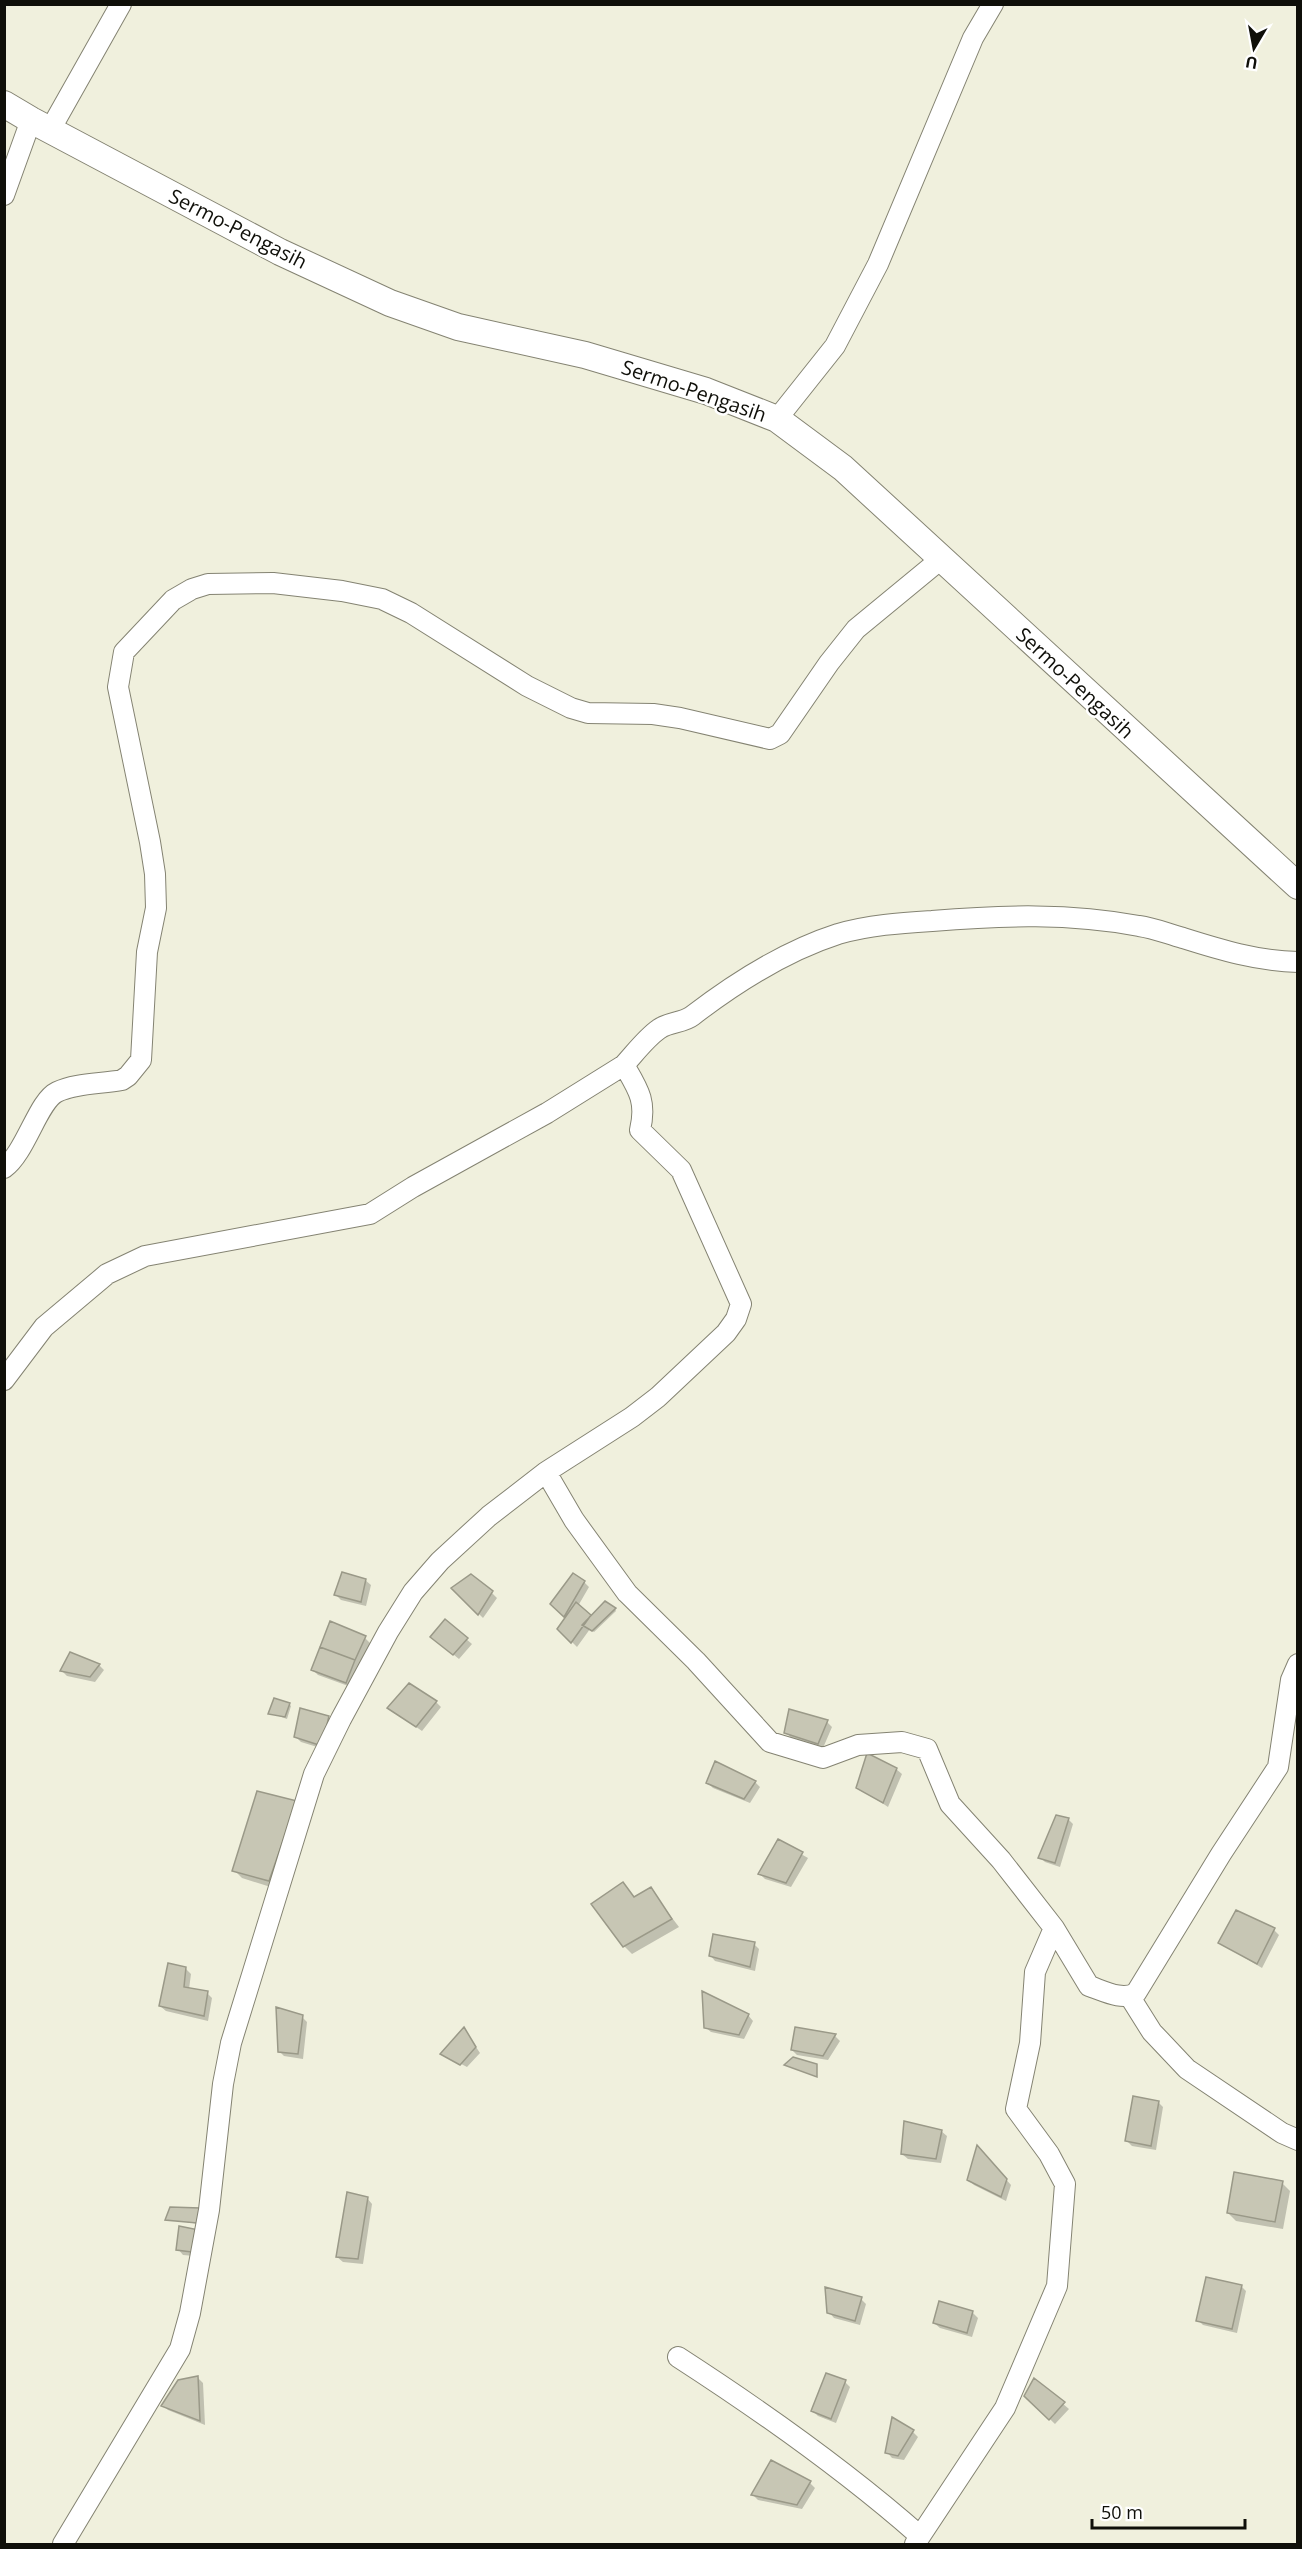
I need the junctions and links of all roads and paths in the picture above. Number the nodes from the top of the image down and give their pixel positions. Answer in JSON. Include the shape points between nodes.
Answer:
{"nodes":[{"id":1,"x":121,"y":4,"type":"edge"},
{"id":2,"x":993,"y":4,"type":"edge"},
{"id":3,"x":4,"y":104,"type":"edge"},
{"id":4,"x":41,"y":125,"type":"junction"},
{"id":5,"x":4,"y":195,"type":"edge"},
{"id":6,"x":777,"y":419,"type":"junction"},
{"id":7,"x":941,"y":559,"type":"junction"},
{"id":8,"x":1298,"y":886,"type":"edge"},
{"id":9,"x":1298,"y":962,"type":"edge"},
{"id":10,"x":624,"y":1065,"type":"junction"},
{"id":11,"x":4,"y":1168,"type":"edge"},
{"id":12,"x":4,"y":1380,"type":"edge"},
{"id":13,"x":546,"y":1472,"type":"junction"},
{"id":14,"x":1298,"y":1664,"type":"edge"},
{"id":15,"x":1054,"y":1928,"type":"junction"},
{"id":16,"x":1130,"y":1996,"type":"junction"},
{"id":17,"x":1298,"y":2140,"type":"edge"},
{"id":18,"x":678,"y":2357,"type":"dead end"},
{"id":19,"x":917,"y":2540,"type":"edge"},
{"id":20,"x":63,"y":2544,"type":"edge"}],
"edges":[{"from":1,"to":4,"type":"street"},
{"from":2,"to":6,"type":"street","via":[[973,38],[879,264],[835,346]]},
{"from":3,"to":4,"type":"main road","name":"Sermo-Pengasih"},
{"from":4,"to":5,"type":"street"},
{"from":4,"to":6,"type":"main road","name":"Sermo-Pengasih","via":[[280,252],[390,303],[458,327],[585,355],[695,388]]},
{"from":6,"to":7,"type":"main road","name":"Sermo-Pengasih","via":[[843,468]]},
{"from":7,"to":8,"type":"main road","name":"Sermo-Pengasih"},
{"from":7,"to":11,"type":"street","via":[[856,629],[780,734],[770,739],[680,718],[588,713],[564,706],[382,599],[342,591],[241,582],[208,584],[173,600],[124,652],[119,670],[118,687],[155,874],[156,908],[147,952],[141,1060],[122,1080],[66,1089],[50,1097],[19,1152]]},
{"from":9,"to":10,"type":"street","via":[[1270,961],[1142,926],[1094,919],[990,916],[869,926],[836,935],[756,973],[689,1018],[660,1028]]},
{"from":10,"to":12,"type":"street","via":[[370,1214],[145,1256],[107,1274],[44,1327]]},
{"from":10,"to":13,"type":"street","via":[[638,1089],[644,1112],[640,1130],[681,1170],[741,1304],[726,1333],[658,1397]]},
{"from":13,"to":15,"type":"street","via":[[574,1520],[627,1593],[770,1742],[824,1758],[858,1745],[902,1742],[927,1749],[950,1804],[1001,1860]]},
{"from":13,"to":20,"type":"street","via":[[489,1516],[413,1592],[314,1774],[231,2043],[209,2210],[180,2349]]},
{"from":14,"to":16,"type":"street","via":[[1291,1680],[1278,1767],[1136,1993]]},
{"from":15,"to":16,"type":"street","via":[[1089,1986]]},
{"from":15,"to":19,"type":"street","via":[[1035,1972],[1030,2043],[1016,2109],[1050,2154],[1065,2184],[1057,2286],[1005,2408]]},
{"from":16,"to":17,"type":"street","via":[[1152,2032],[1187,2069]]},
{"from":18,"to":19,"type":"street","via":[[866,2489]]}]}
